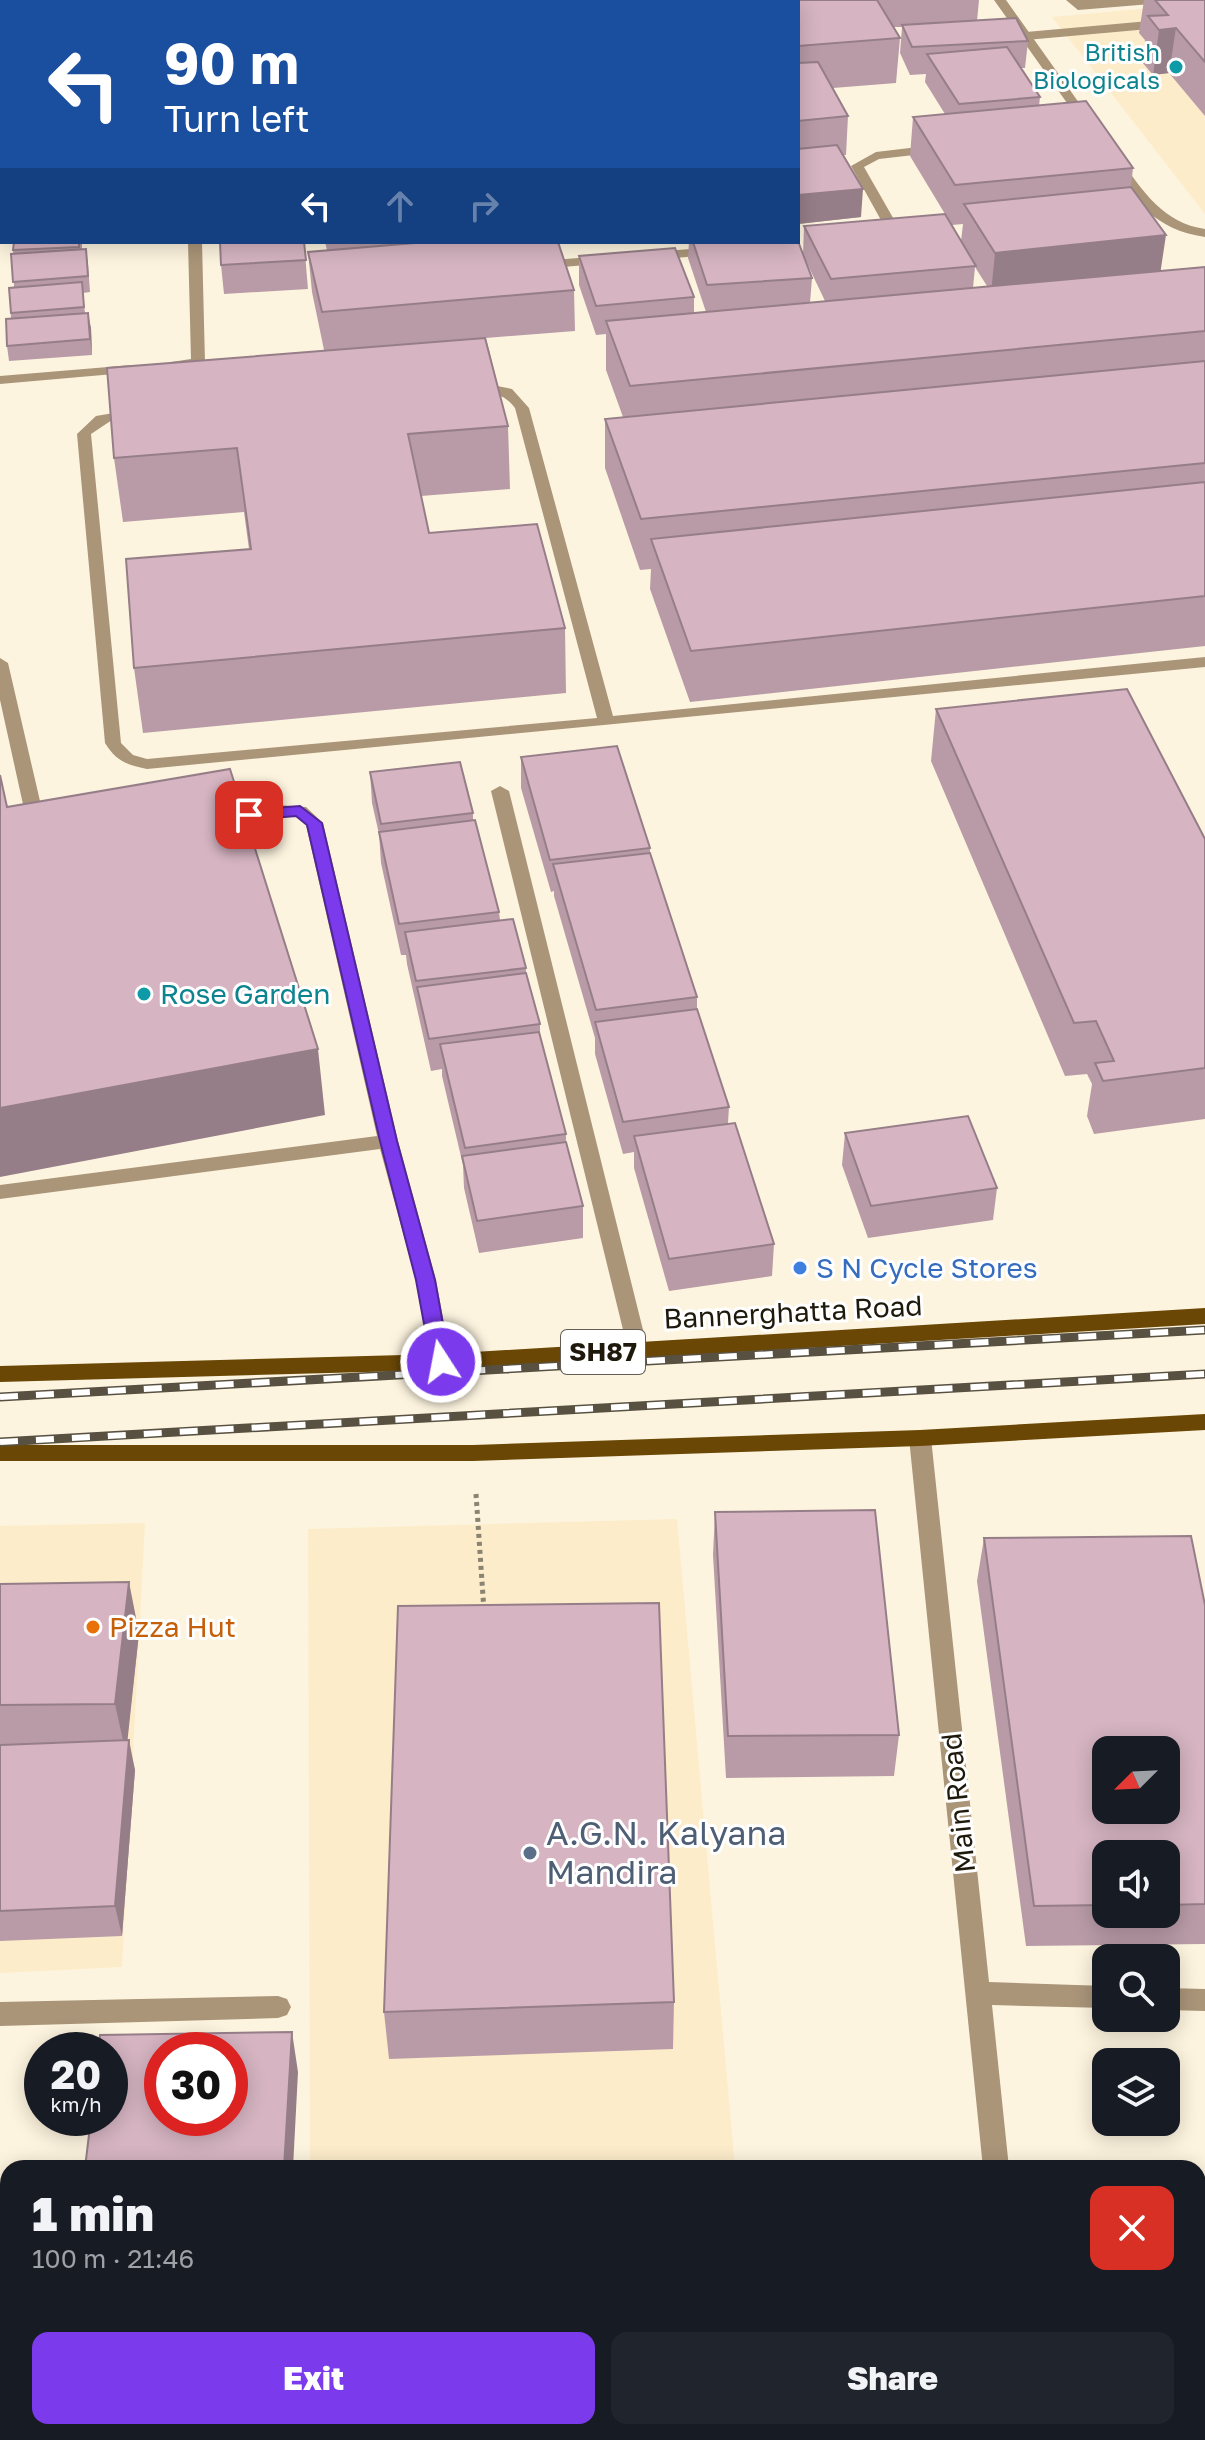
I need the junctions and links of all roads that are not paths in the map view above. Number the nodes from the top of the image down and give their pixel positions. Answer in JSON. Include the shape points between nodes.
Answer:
{"nodes":[{"id":1,"x":1000,"y":0,"type":"edge"},
{"id":2,"x":1072,"y":0,"type":"edge"},
{"id":3,"x":1151,"y":0,"type":"edge"},
{"id":4,"x":1205,"y":20,"type":"edge"},
{"id":5,"x":1026,"y":36,"type":"junction"},
{"id":6,"x":1079,"y":133,"type":"edge"},
{"id":7,"x":955,"y":147,"type":"edge"},
{"id":8,"x":1109,"y":154,"type":"edge"},
{"id":9,"x":1159,"y":217,"type":"junction"},
{"id":10,"x":1143,"y":218,"type":"edge"},
{"id":11,"x":1205,"y":233,"type":"edge"},
{"id":12,"x":913,"y":236,"type":"edge"},
{"id":13,"x":897,"y":237,"type":"junction"},
{"id":14,"x":882,"y":239,"type":"edge"},
{"id":15,"x":195,"y":244,"type":"edge"},
{"id":16,"x":724,"y":251,"type":"edge"},
{"id":17,"x":630,"y":258,"type":"edge"},
{"id":18,"x":615,"y":259,"type":"edge"},
{"id":19,"x":520,"y":267,"type":"edge"},
{"id":20,"x":0,"y":380,"type":"edge"},
{"id":21,"x":448,"y":390,"type":"edge"},
{"id":22,"x":157,"y":411,"type":"edge"},
{"id":23,"x":1205,"y":662,"type":"edge"},
{"id":24,"x":0,"y":663,"type":"edge"},
{"id":25,"x":606,"y":722,"type":"junction"},
{"id":26,"x":500,"y":791,"type":"dead end"},
{"id":27,"x":199,"y":823,"type":"edge"},
{"id":28,"x":42,"y":849,"type":"edge"},
{"id":29,"x":388,"y":1141,"type":"junction"},
{"id":30,"x":0,"y":1192,"type":"edge"},
{"id":31,"x":1205,"y":1316,"type":"edge"},
{"id":32,"x":638,"y":1350,"type":"junction"},
{"id":33,"x":441,"y":1362,"type":"junction"},
{"id":34,"x":0,"y":1374,"type":"edge"},
{"id":35,"x":1205,"y":1422,"type":"edge"},
{"id":36,"x":920,"y":1438,"type":"junction"},
{"id":37,"x":0,"y":1453,"type":"edge"},
{"id":38,"x":977,"y":1993,"type":"junction"},
{"id":39,"x":1092,"y":1997,"type":"edge"},
{"id":40,"x":1180,"y":1999,"type":"edge"},
{"id":41,"x":1205,"y":2000,"type":"edge"},
{"id":42,"x":278,"y":2007,"type":"dead end"},
{"id":43,"x":0,"y":2014,"type":"edge"},
{"id":44,"x":995,"y":2160,"type":"edge"}],
"edges":[{"from":1,"to":5,"type":"street"},
{"from":2,"to":3,"type":"street","via":[[1078,6]]},
{"from":4,"to":5,"type":"street"},
{"from":5,"to":6,"type":"street","via":[[1094,131]]},
{"from":7,"to":13,"type":"street","via":[[876,156],[857,166]]},
{"from":8,"to":9,"type":"street"},
{"from":9,"to":10,"type":"street"},
{"from":9,"to":11,"type":"street","via":[[1173,227]]},
{"from":12,"to":13,"type":"street"},
{"from":13,"to":14,"type":"street"},
{"from":15,"to":20,"type":"street","via":[[198,363]]},
{"from":16,"to":17,"type":"street"},
{"from":18,"to":19,"type":"street"},
{"from":21,"to":25,"type":"street","via":[[494,387],[508,391],[522,408]]},
{"from":22,"to":25,"type":"street","via":[[104,417],[84,434],[113,743],[129,761],[147,764]]},
{"from":23,"to":25,"type":"street"},
{"from":24,"to":28,"type":"street"},
{"from":26,"to":32,"type":"street"},
{"from":27,"to":29,"type":"street","via":[[278,810],[300,811],[314,823]]},
{"from":29,"to":30,"type":"street"},
{"from":29,"to":33,"type":"street","via":[[426,1280]]},
{"from":31,"to":32,"type":"main road","name":"Bannerghatta Road","number":"SH87"},
{"from":32,"to":33,"type":"main road","name":"Bannerghatta Road","number":"SH87"},
{"from":33,"to":34,"type":"main road","name":"Bannerghatta Road","number":"SH87"},
{"from":35,"to":36,"type":"main road"},
{"from":36,"to":37,"type":"main road","via":[[473,1453]]},
{"from":36,"to":38,"type":"street","name":"Main Road"},
{"from":38,"to":39,"type":"street"},
{"from":38,"to":44,"type":"street","name":"Main Road"},
{"from":40,"to":41,"type":"street"},
{"from":42,"to":43,"type":"street"}]}
